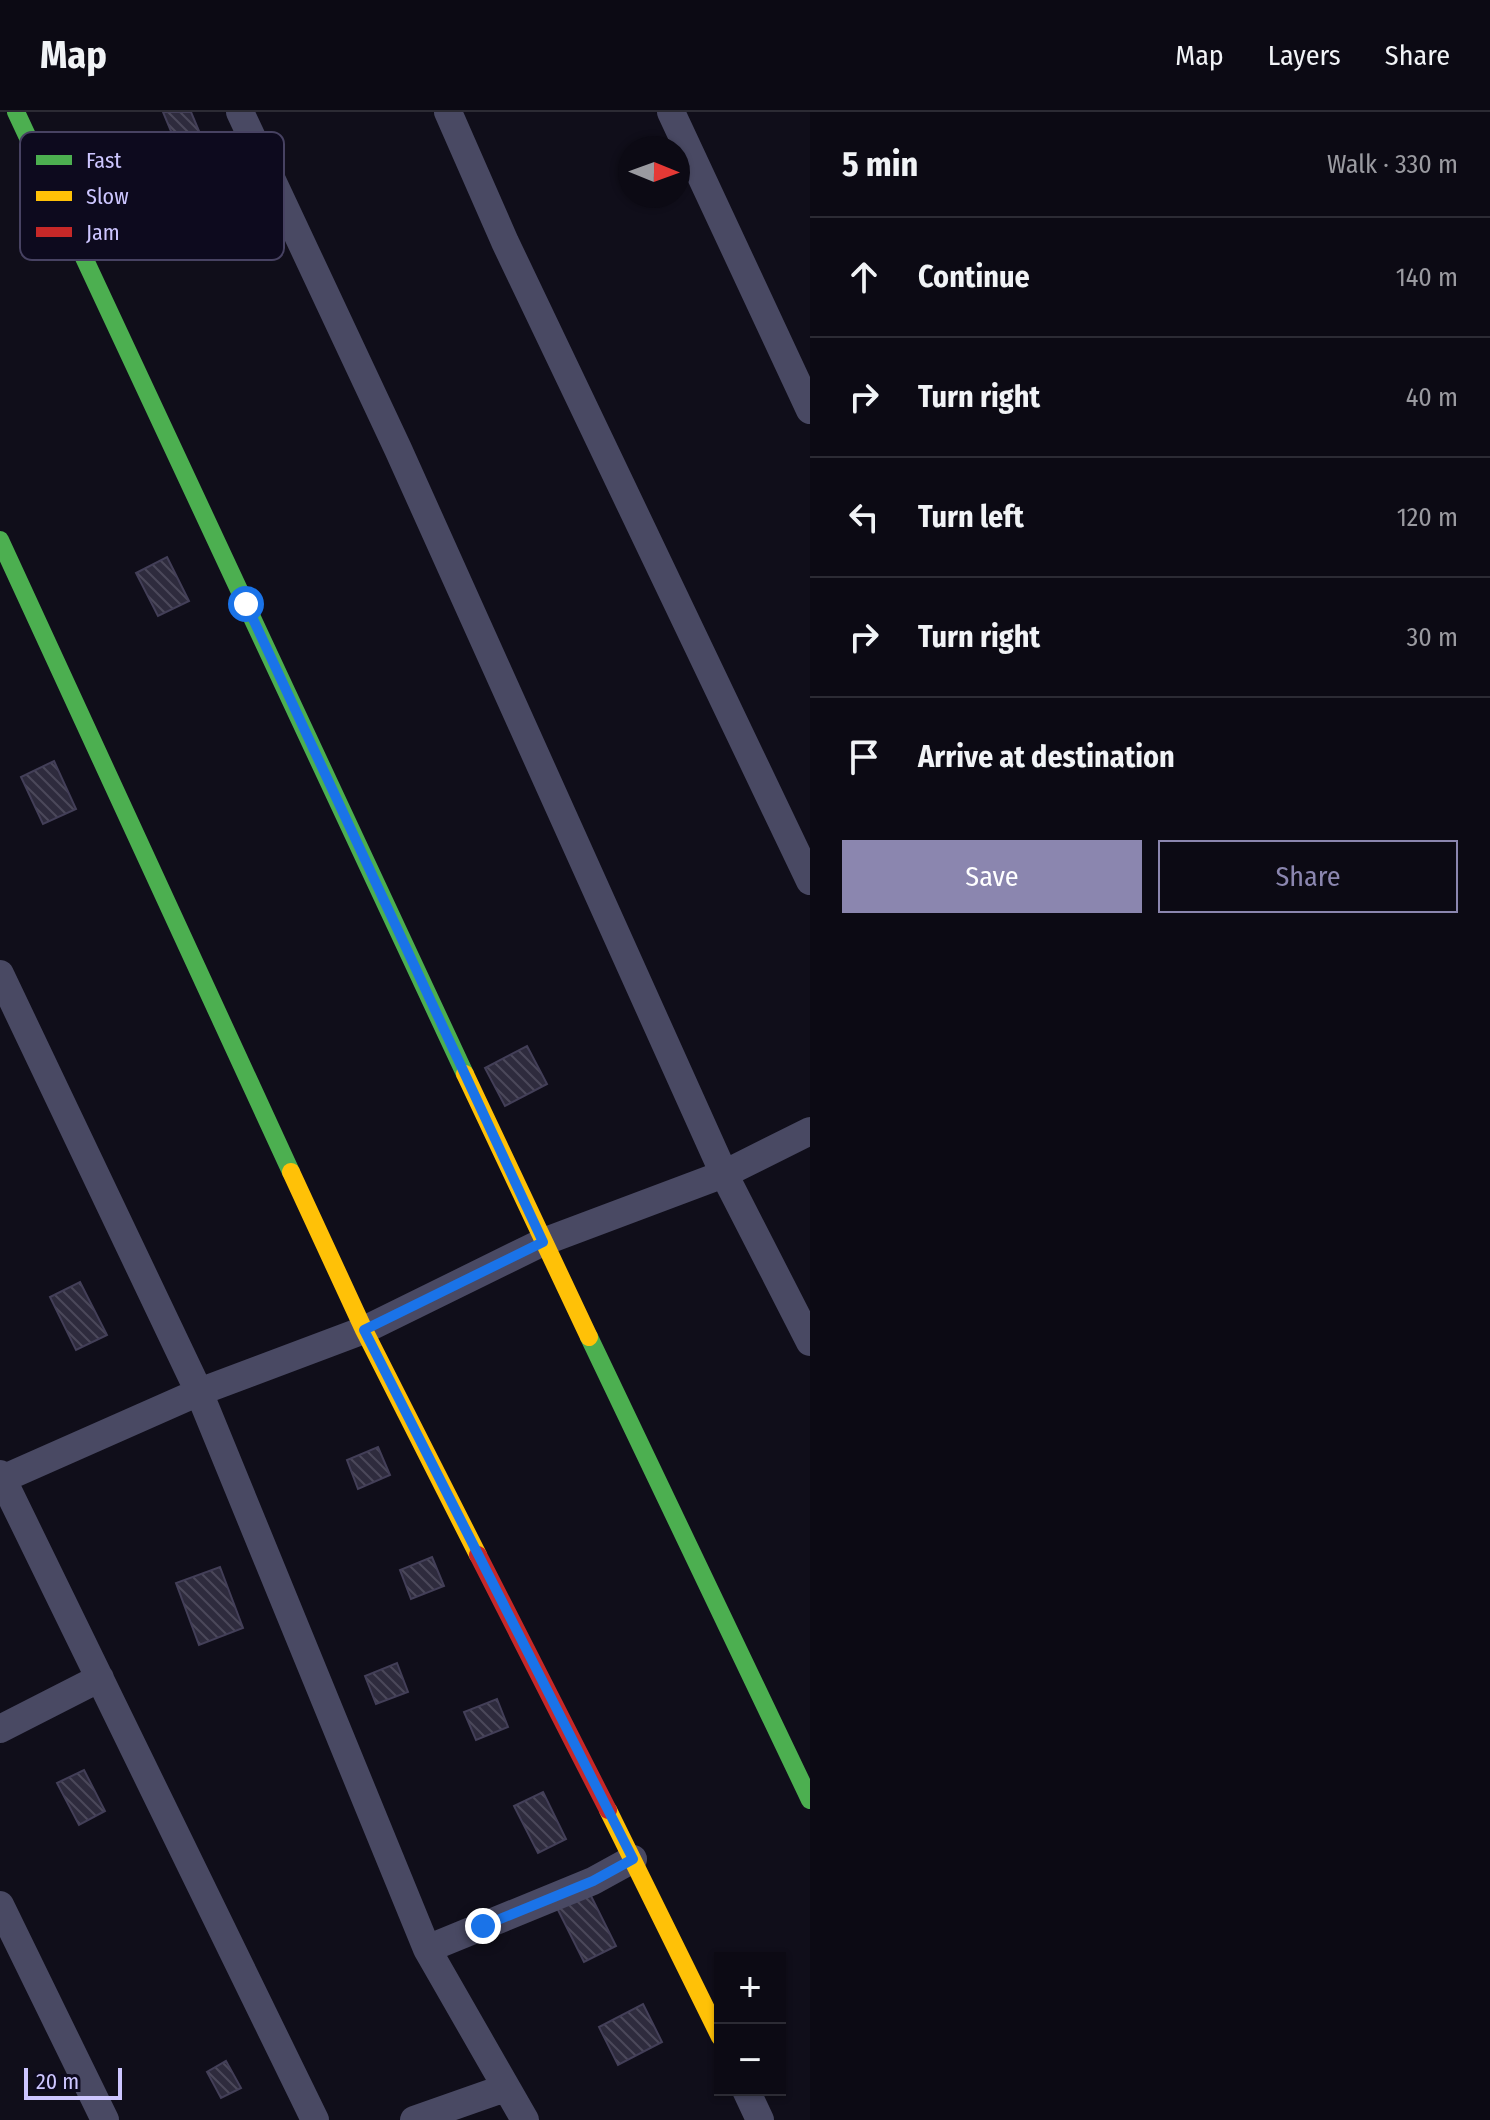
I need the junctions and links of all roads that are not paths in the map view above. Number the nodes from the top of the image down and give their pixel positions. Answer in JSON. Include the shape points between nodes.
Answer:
{"nodes":[{"id":1,"x":16,"y":112,"type":"edge"},
{"id":2,"x":240,"y":112,"type":"edge"},
{"id":3,"x":448,"y":112,"type":"edge"},
{"id":4,"x":671,"y":112,"type":"edge"},
{"id":5,"x":25,"y":132,"type":"edge"},
{"id":6,"x":249,"y":132,"type":"edge"},
{"id":7,"x":284,"y":206,"type":"edge"},
{"id":8,"x":85,"y":260,"type":"edge"},
{"id":9,"x":810,"y":410,"type":"edge"},
{"id":10,"x":0,"y":540,"type":"edge"},
{"id":11,"x":810,"y":881,"type":"edge"},
{"id":12,"x":0,"y":974,"type":"edge"},
{"id":13,"x":810,"y":1131,"type":"edge"},
{"id":14,"x":724,"y":1174,"type":"junction"},
{"id":15,"x":543,"y":1242,"type":"junction"},
{"id":16,"x":364,"y":1330,"type":"junction"},
{"id":17,"x":810,"y":1342,"type":"edge"},
{"id":18,"x":199,"y":1392,"type":"junction"},
{"id":19,"x":1,"y":1478,"type":"edge"},
{"id":20,"x":100,"y":1678,"type":"junction"},
{"id":21,"x":0,"y":1729,"type":"edge"},
{"id":22,"x":810,"y":1800,"type":"edge"},
{"id":23,"x":633,"y":1859,"type":"junction"},
{"id":24,"x":0,"y":1905,"type":"edge"},
{"id":25,"x":427,"y":1949,"type":"junction"},
{"id":26,"x":714,"y":2025,"type":"edge"},
{"id":27,"x":505,"y":2088,"type":"junction"},
{"id":28,"x":749,"y":2096,"type":"edge"},
{"id":29,"x":105,"y":2120,"type":"edge"},
{"id":30,"x":315,"y":2120,"type":"edge"},
{"id":31,"x":414,"y":2120,"type":"edge"},
{"id":32,"x":525,"y":2120,"type":"edge"},
{"id":33,"x":760,"y":2120,"type":"edge"}],
"edges":[{"from":1,"to":5,"type":"street"},
{"from":2,"to":6,"type":"street"},
{"from":3,"to":11,"type":"street"},
{"from":4,"to":9,"type":"street"},
{"from":7,"to":14,"type":"street"},
{"from":8,"to":15,"type":"street"},
{"from":10,"to":16,"type":"street"},
{"from":12,"to":18,"type":"street"},
{"from":13,"to":14,"type":"street"},
{"from":14,"to":15,"type":"street"},
{"from":14,"to":17,"type":"street"},
{"from":15,"to":16,"type":"street"},
{"from":15,"to":22,"type":"street"},
{"from":16,"to":18,"type":"street"},
{"from":16,"to":23,"type":"street"},
{"from":18,"to":19,"type":"street"},
{"from":18,"to":25,"type":"street"},
{"from":19,"to":20,"type":"street"},
{"from":20,"to":21,"type":"street"},
{"from":20,"to":30,"type":"street"},
{"from":23,"to":25,"type":"street","via":[[593,1881]]},
{"from":23,"to":26,"type":"street"},
{"from":24,"to":29,"type":"street"},
{"from":25,"to":27,"type":"street"},
{"from":27,"to":31,"type":"street"},
{"from":27,"to":32,"type":"street"},
{"from":28,"to":33,"type":"street"}]}
